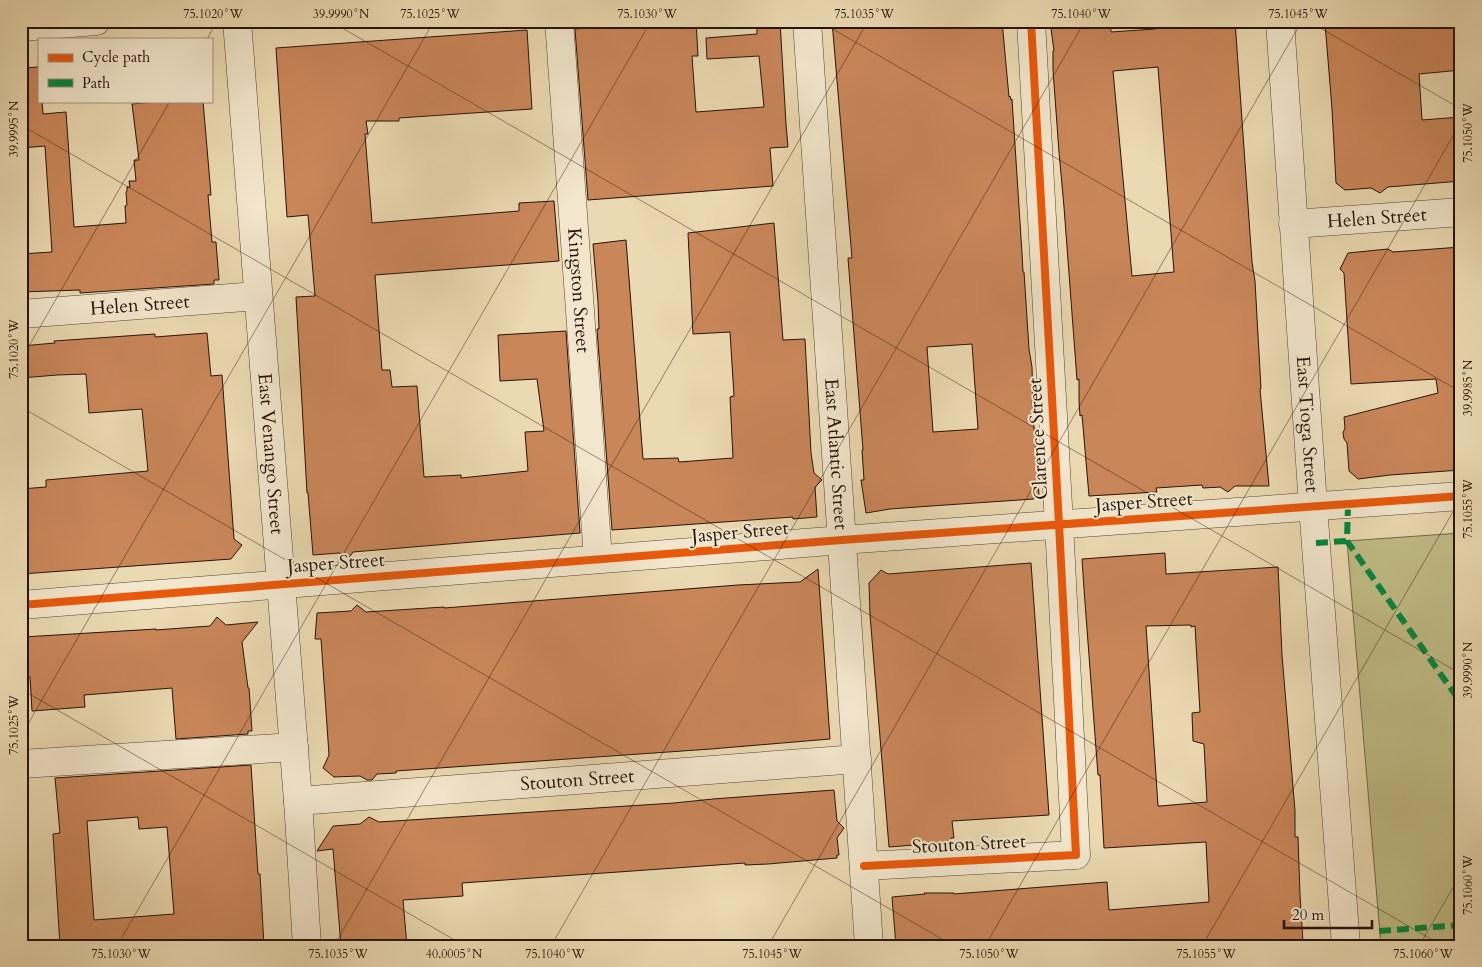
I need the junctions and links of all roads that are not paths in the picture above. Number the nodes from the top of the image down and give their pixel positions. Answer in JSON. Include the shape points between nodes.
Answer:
{"nodes":[{"id":1,"x":96,"y":21,"type":"edge"},
{"id":2,"x":237,"y":21,"type":"edge"},
{"id":3,"x":559,"y":21,"type":"edge"},
{"id":4,"x":806,"y":21,"type":"edge"},
{"id":5,"x":1031,"y":21,"type":"edge"},
{"id":6,"x":1280,"y":21,"type":"edge"},
{"id":7,"x":21,"y":27,"type":"edge"},
{"id":8,"x":1461,"y":212,"type":"edge"},
{"id":9,"x":1293,"y":224,"type":"junction"},
{"id":10,"x":258,"y":296,"type":"junction"},
{"id":11,"x":21,"y":314,"type":"edge"},
{"id":12,"x":1461,"y":496,"type":"edge"},
{"id":13,"x":1313,"y":506,"type":"junction"},
{"id":14,"x":1059,"y":524,"type":"junction"},
{"id":15,"x":842,"y":540,"type":"junction"},
{"id":16,"x":598,"y":559,"type":"junction"},
{"id":17,"x":281,"y":584,"type":"junction"},
{"id":18,"x":21,"y":605,"type":"edge"},
{"id":19,"x":294,"y":747,"type":"junction"},
{"id":20,"x":857,"y":759,"type":"junction"},
{"id":21,"x":21,"y":764,"type":"edge"},
{"id":22,"x":298,"y":801,"type":"junction"},
{"id":23,"x":1076,"y":855,"type":"joint"},
{"id":24,"x":864,"y":866,"type":"junction"},
{"id":25,"x":307,"y":946,"type":"edge"},
{"id":26,"x":870,"y":946,"type":"edge"},
{"id":27,"x":1346,"y":946,"type":"edge"}],
"edges":[{"from":1,"to":7,"type":"street"},
{"from":2,"to":10,"type":"street","name":"East Venango Street"},
{"from":3,"to":16,"type":"street","name":"Kingston Street"},
{"from":4,"to":15,"type":"street","name":"East Atlantic Street"},
{"from":5,"to":14,"type":"street","name":"Clarence Street"},
{"from":6,"to":9,"type":"street","name":"East Tioga Street"},
{"from":8,"to":9,"type":"street","name":"Helen Street"},
{"from":9,"to":13,"type":"street","name":"East Tioga Street"},
{"from":10,"to":11,"type":"street","name":"Helen Street"},
{"from":10,"to":17,"type":"street","name":"East Venango Street"},
{"from":12,"to":13,"type":"street","name":"Jasper Street"},
{"from":13,"to":14,"type":"street","name":"Jasper Street"},
{"from":13,"to":27,"type":"street","name":"East Tioga Street"},
{"from":14,"to":15,"type":"street","name":"Jasper Street"},
{"from":14,"to":23,"type":"street","name":"Clarence Street"},
{"from":15,"to":16,"type":"street","name":"Jasper Street"},
{"from":15,"to":20,"type":"street","name":"East Atlantic Street"},
{"from":16,"to":17,"type":"street","name":"Jasper Street"},
{"from":17,"to":18,"type":"street","name":"Jasper Street"},
{"from":17,"to":19,"type":"street","name":"East Venango Street"},
{"from":19,"to":21,"type":"street"},
{"from":19,"to":22,"type":"street","name":"East Venango Street"},
{"from":20,"to":22,"type":"street","name":"Stouton Street"},
{"from":20,"to":24,"type":"street","name":"East Atlantic Street"},
{"from":22,"to":25,"type":"street","name":"East Venango Street"},
{"from":23,"to":24,"type":"street","name":"Stouton Street"},
{"from":24,"to":26,"type":"street","name":"East Atlantic Street"}]}
